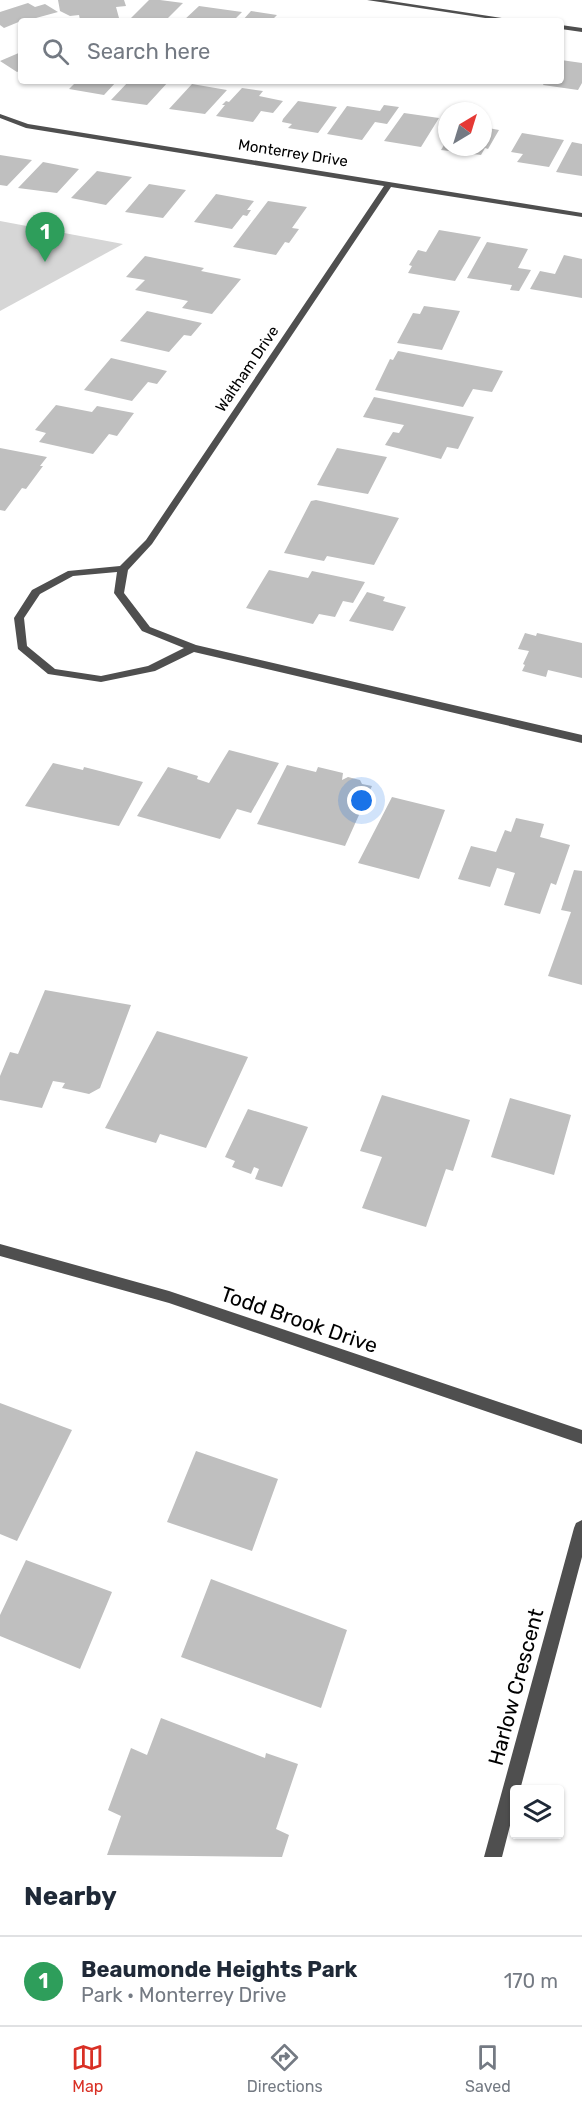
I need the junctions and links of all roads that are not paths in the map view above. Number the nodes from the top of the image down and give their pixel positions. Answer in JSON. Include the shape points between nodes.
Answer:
{"nodes":[{"id":1,"x":370,"y":0,"type":"edge"},
{"id":2,"x":498,"y":18,"type":"edge"},
{"id":3,"x":564,"y":27,"type":"edge"},
{"id":4,"x":582,"y":30,"type":"edge"},
{"id":5,"x":0,"y":116,"type":"edge"},
{"id":6,"x":390,"y":183,"type":"junction"},
{"id":7,"x":582,"y":215,"type":"edge"},
{"id":8,"x":123,"y":569,"type":"junction"},
{"id":9,"x":193,"y":648,"type":"junction"},
{"id":10,"x":582,"y":739,"type":"edge"},
{"id":11,"x":0,"y":1250,"type":"edge"},
{"id":12,"x":582,"y":1437,"type":"edge"},
{"id":13,"x":582,"y":1528,"type":"edge"},
{"id":14,"x":493,"y":1857,"type":"edge"}],
"edges":[{"from":1,"to":2,"type":"street"},
{"from":3,"to":4,"type":"street"},
{"from":5,"to":6,"type":"street","name":"Monterrey Drive","via":[[26,126]]},
{"from":6,"to":7,"type":"street","name":"Monterrey Drive"},
{"from":6,"to":8,"type":"street","name":"Waltham Drive","via":[[149,542]]},
{"from":8,"to":9,"type":"street","via":[[119,593],[146,629]]},
{"from":8,"to":9,"type":"street","via":[[71,573],[36,592],[19,618],[22,647],[52,672],[101,679],[151,669]]},
{"from":9,"to":10,"type":"street"},
{"from":11,"to":12,"type":"street","name":"Todd Brook Drive","via":[[169,1297]]},
{"from":13,"to":14,"type":"street","name":"Harlow Crescent"}]}
